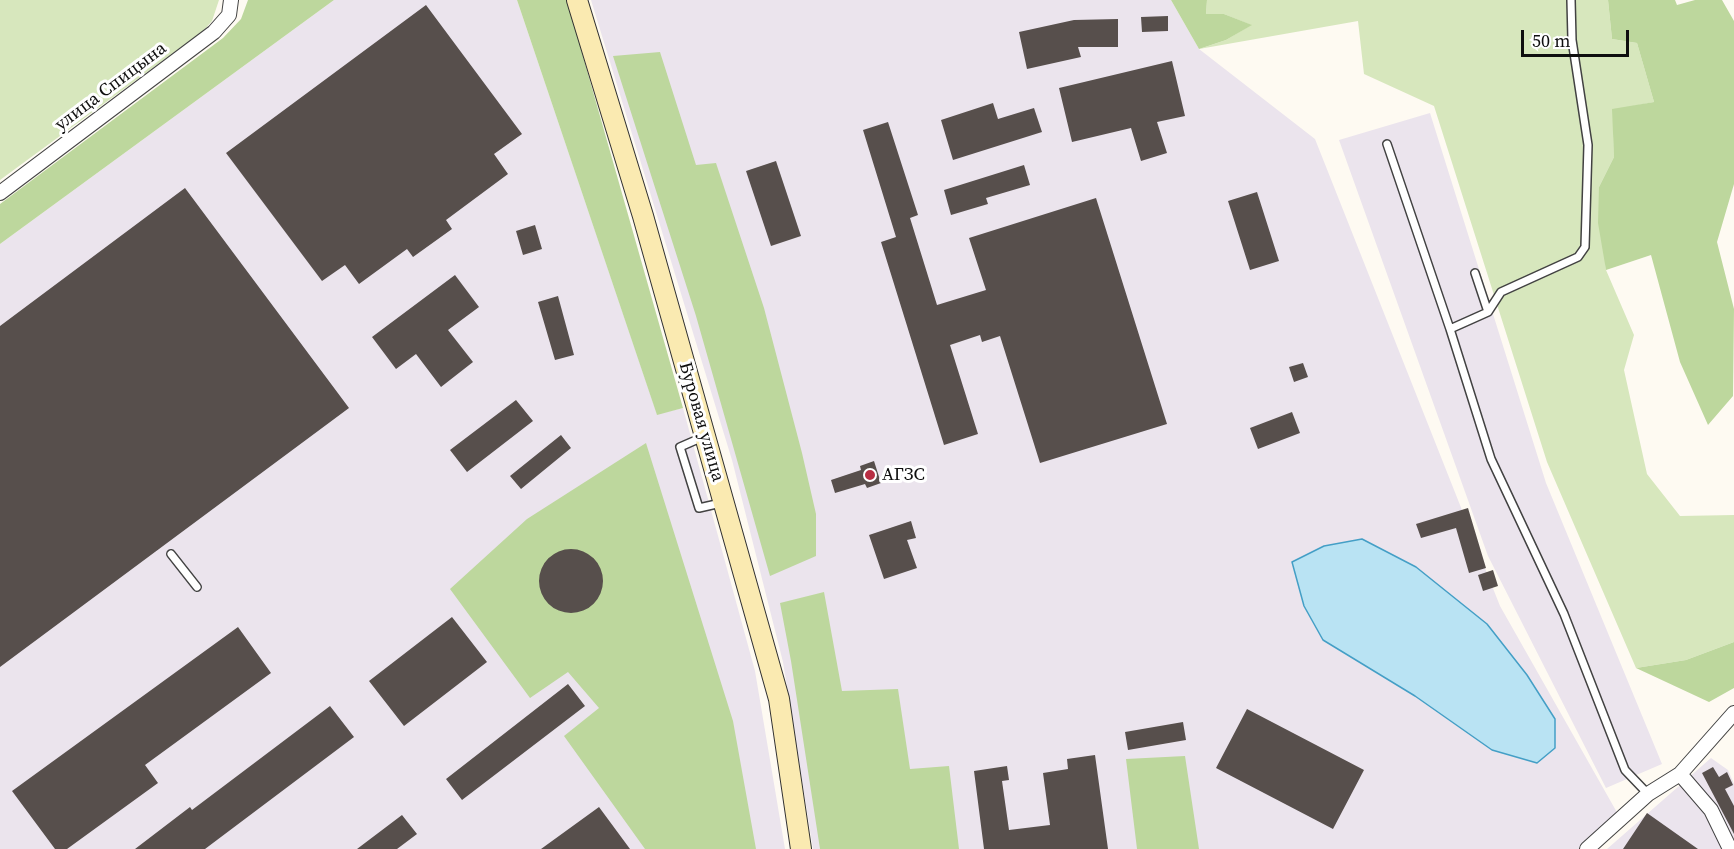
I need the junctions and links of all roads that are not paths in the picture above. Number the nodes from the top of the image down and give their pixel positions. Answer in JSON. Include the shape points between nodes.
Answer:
{"nodes":[{"id":1,"x":231,"y":0,"type":"edge"},
{"id":2,"x":577,"y":0,"type":"edge"},
{"id":3,"x":1571,"y":0,"type":"edge"},
{"id":4,"x":1387,"y":144,"type":"dead end"},
{"id":5,"x":0,"y":193,"type":"edge"},
{"id":6,"x":1475,"y":273,"type":"dead end"},
{"id":7,"x":1488,"y":312,"type":"junction"},
{"id":8,"x":1450,"y":329,"type":"junction"},
{"id":9,"x":705,"y":436,"type":"junction"},
{"id":10,"x":724,"y":502,"type":"junction"},
{"id":11,"x":171,"y":554,"type":"dead end"},
{"id":12,"x":197,"y":586,"type":"dead end"},
{"id":13,"x":1734,"y":713,"type":"edge"},
{"id":14,"x":1680,"y":774,"type":"junction"},
{"id":15,"x":1648,"y":794,"type":"junction"},
{"id":16,"x":801,"y":849,"type":"edge"},
{"id":17,"x":1587,"y":849,"type":"edge"},
{"id":18,"x":1730,"y":849,"type":"edge"}],
"edges":[{"from":1,"to":5,"type":"street","name":"улица Спицына","via":[[229,15],[214,32]]},
{"from":2,"to":9,"type":"main road","name":"Буровая улица"},
{"from":3,"to":7,"type":"lane","via":[[1572,40],[1588,145],[1585,247],[1578,257],[1502,292]]},
{"from":4,"to":8,"type":"lane"},
{"from":6,"to":7,"type":"lane"},
{"from":7,"to":8,"type":"lane"},
{"from":8,"to":15,"type":"lane","via":[[1491,459],[1564,614],[1625,770]]},
{"from":9,"to":10,"type":"main road","name":"Буровая улица"},
{"from":9,"to":10,"type":"lane","via":[[680,447],[699,508]]},
{"from":10,"to":16,"type":"main road","name":"Буровая улица","via":[[779,699]]},
{"from":11,"to":12,"type":"lane"},
{"from":13,"to":14,"type":"street"},
{"from":14,"to":15,"type":"street"},
{"from":14,"to":18,"type":"street","via":[[1711,810]]},
{"from":15,"to":17,"type":"street"}]}
